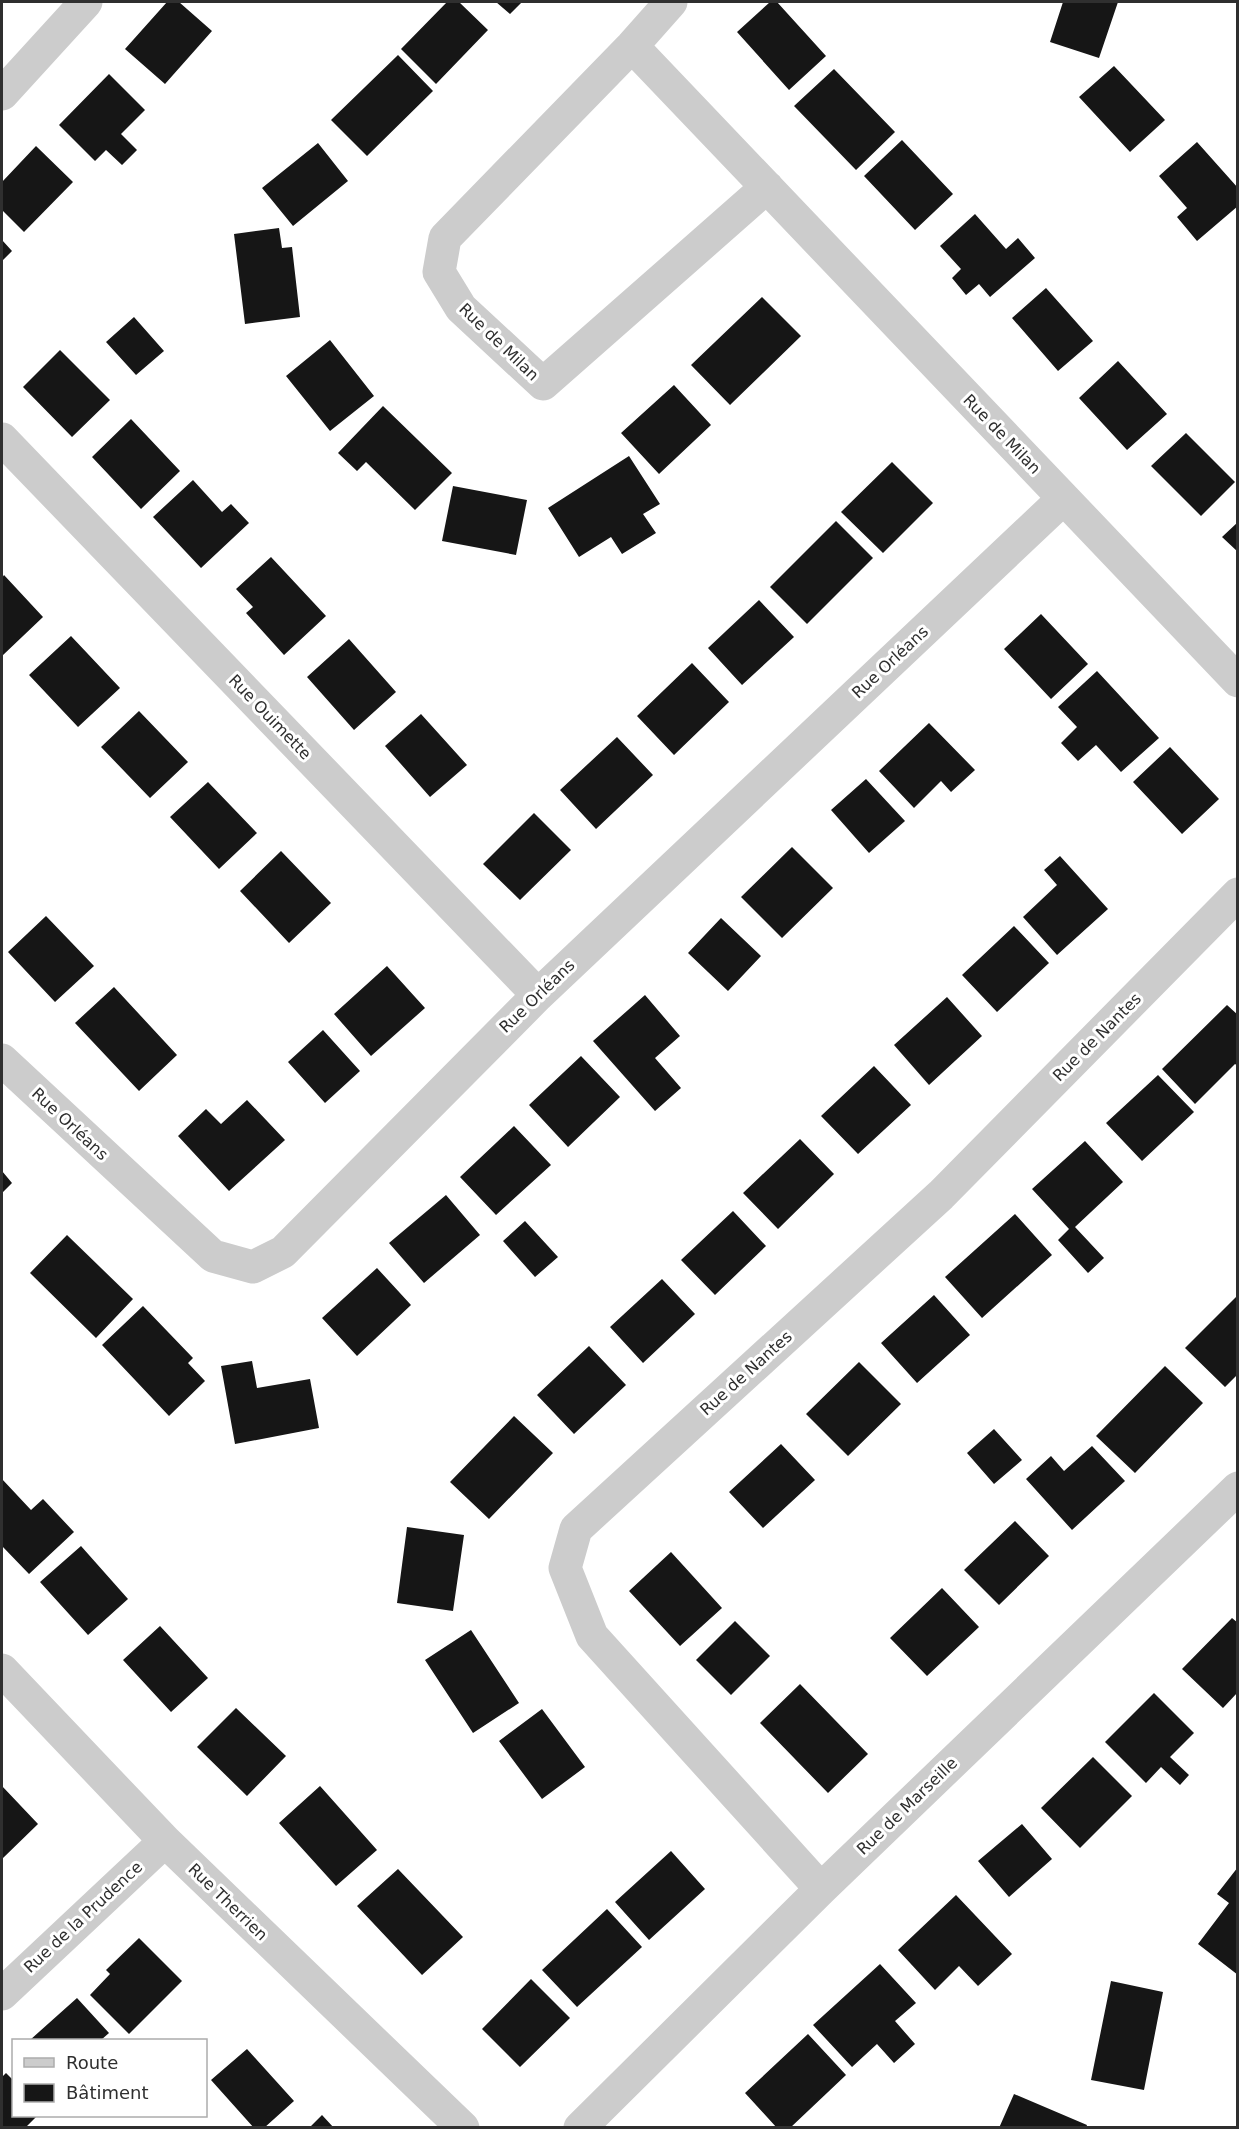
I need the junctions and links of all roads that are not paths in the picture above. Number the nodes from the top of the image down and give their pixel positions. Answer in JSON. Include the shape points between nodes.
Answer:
{"nodes":[{"id":1,"x":86,"y":2,"type":"edge"},
{"id":2,"x":671,"y":2,"type":"edge"},
{"id":3,"x":632,"y":46,"type":"junction"},
{"id":4,"x":2,"y":94,"type":"edge"},
{"id":5,"x":767,"y":187,"type":"junction"},
{"id":6,"x":2,"y":439,"type":"edge"},
{"id":7,"x":1063,"y":499,"type":"junction"},
{"id":8,"x":1238,"y":681,"type":"edge"},
{"id":9,"x":1238,"y":894,"type":"edge"},
{"id":10,"x":538,"y":995,"type":"junction"},
{"id":11,"x":2,"y":1060,"type":"edge"},
{"id":12,"x":1238,"y":1488,"type":"edge"},
{"id":13,"x":2,"y":1670,"type":"edge"},
{"id":14,"x":165,"y":1841,"type":"junction"},
{"id":15,"x":821,"y":1889,"type":"junction"},
{"id":16,"x":2,"y":1994,"type":"edge"},
{"id":17,"x":463,"y":2127,"type":"edge"},
{"id":18,"x":580,"y":2127,"type":"edge"}],
"edges":[{"from":1,"to":4,"type":"street"},
{"from":2,"to":3,"type":"street","name":"Rue de Milan"},
{"from":3,"to":5,"type":"street","name":"Rue de Milan"},
{"from":3,"to":5,"type":"street","name":"Rue de Milan","via":[[445,238],[439,272],[461,308],[543,384]]},
{"from":5,"to":7,"type":"street","name":"Rue de Milan"},
{"from":6,"to":10,"type":"street","name":"Rue Ouimette"},
{"from":7,"to":8,"type":"street","name":"Rue de Milan"},
{"from":7,"to":10,"type":"street","name":"Rue Orléans"},
{"from":9,"to":15,"type":"street","name":"Rue de Nantes","via":[[940,1195],[576,1529],[565,1568],[592,1636]]},
{"from":10,"to":11,"type":"street","name":"Rue Orléans","via":[[283,1252],[253,1267],[213,1256]]},
{"from":12,"to":15,"type":"street","name":"Rue de Marseille"},
{"from":13,"to":14,"type":"street","name":"Rue Therrien"},
{"from":14,"to":16,"type":"street","name":"Rue de la Prudence"},
{"from":14,"to":17,"type":"street","name":"Rue Therrien"},
{"from":15,"to":18,"type":"street","name":"Rue de Marseille"}]}
